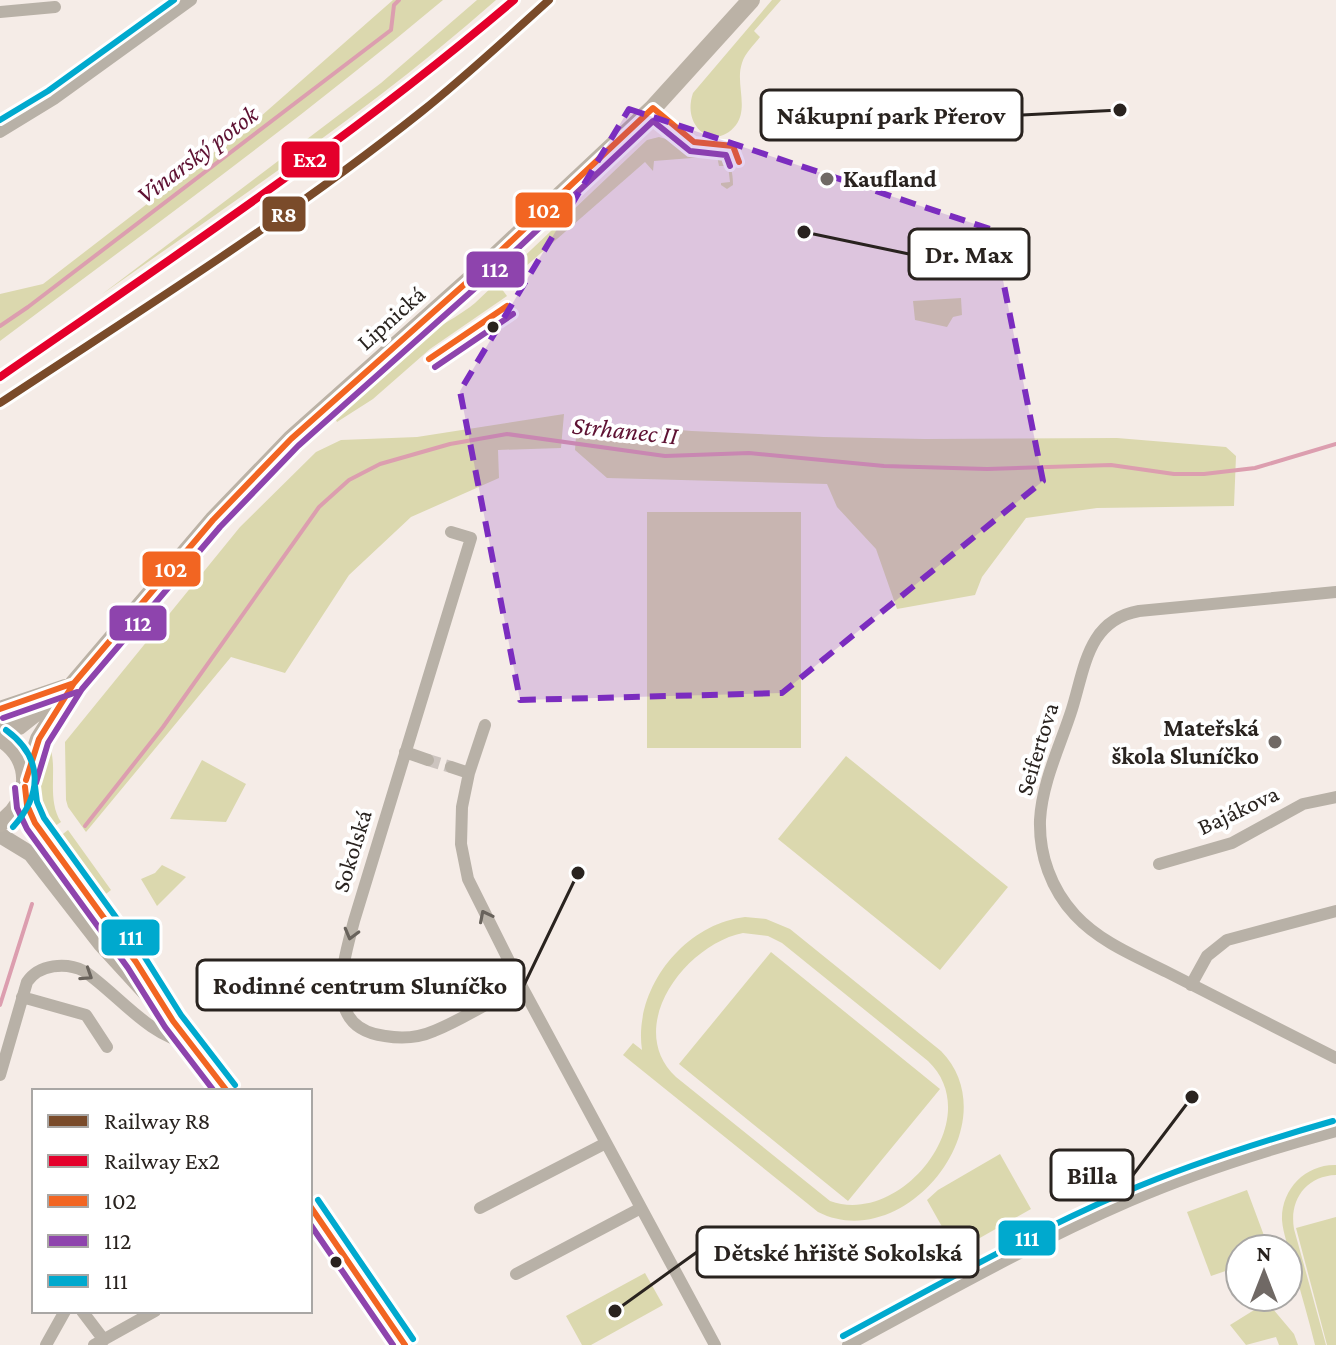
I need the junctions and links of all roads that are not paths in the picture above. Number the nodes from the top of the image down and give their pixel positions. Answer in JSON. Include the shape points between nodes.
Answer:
{"nodes":[{"id":1,"x":191,"y":0,"type":"edge"},
{"id":2,"x":751,"y":0,"type":"edge"},
{"id":3,"x":55,"y":7,"type":"dead end"},
{"id":4,"x":0,"y":12,"type":"edge"},
{"id":5,"x":0,"y":132,"type":"edge"},
{"id":6,"x":451,"y":532,"type":"dead end"},
{"id":7,"x":1336,"y":592,"type":"edge"},
{"id":8,"x":74,"y":683,"type":"junction"},
{"id":9,"x":0,"y":709,"type":"edge"},
{"id":10,"x":485,"y":725,"type":"dead end"},
{"id":11,"x":0,"y":735,"type":"edge"},
{"id":12,"x":405,"y":752,"type":"junction"},
{"id":13,"x":428,"y":760,"type":"tunnel mouth"},
{"id":14,"x":451,"y":767,"type":"tunnel mouth"},
{"id":15,"x":469,"y":773,"type":"junction"},
{"id":16,"x":26,"y":784,"type":"junction"},
{"id":17,"x":1336,"y":797,"type":"edge"},
{"id":18,"x":0,"y":823,"type":"edge"},
{"id":19,"x":0,"y":835,"type":"edge"},
{"id":20,"x":1159,"y":864,"type":"dead end"},
{"id":21,"x":1336,"y":911,"type":"edge"},
{"id":22,"x":521,"y":985,"type":"junction"},
{"id":23,"x":1191,"y":985,"type":"junction"},
{"id":24,"x":23,"y":994,"type":"junction"},
{"id":25,"x":173,"y":1021,"type":"junction"},
{"id":26,"x":191,"y":1044,"type":"junction"},
{"id":27,"x":107,"y":1047,"type":"dead end"},
{"id":28,"x":1336,"y":1058,"type":"edge"},
{"id":29,"x":0,"y":1075,"type":"edge"},
{"id":30,"x":225,"y":1089,"type":"edge"},
{"id":31,"x":1336,"y":1131,"type":"edge"},
{"id":32,"x":606,"y":1143,"type":"junction"},
{"id":33,"x":480,"y":1208,"type":"dead end"},
{"id":34,"x":641,"y":1208,"type":"junction"},
{"id":35,"x":312,"y":1209,"type":"edge"},
{"id":36,"x":516,"y":1274,"type":"dead end"},
{"id":37,"x":64,"y":1313,"type":"edge"},
{"id":38,"x":83,"y":1313,"type":"edge"},
{"id":39,"x":151,"y":1313,"type":"edge"},
{"id":40,"x":99,"y":1342,"type":"edge"},
{"id":41,"x":46,"y":1345,"type":"edge"},
{"id":42,"x":405,"y":1345,"type":"edge"},
{"id":43,"x":715,"y":1345,"type":"edge"},
{"id":44,"x":848,"y":1345,"type":"edge"}],
"edges":[{"from":1,"to":5,"type":"street"},
{"from":2,"to":8,"type":"main road","name":"Lipnická","via":[[653,108],[562,195],[275,454]]},
{"from":3,"to":4,"type":"street"},
{"from":6,"to":12,"type":"street","name":"Sokolská","via":[[471,538]]},
{"from":7,"to":23,"type":"street","name":"Seifertova","via":[[1131,613],[1108,624],[1092,644],[1044,792],[1041,834],[1046,866],[1061,898],[1090,930]]},
{"from":8,"to":9,"type":"street"},
{"from":8,"to":11,"type":"main road","name":"Lipnická"},
{"from":8,"to":16,"type":"main road","name":"Lipnická","via":[[39,739]]},
{"from":10,"to":15,"type":"street"},
{"from":11,"to":16,"type":"main road","via":[[19,756]]},
{"from":12,"to":13,"type":"street"},
{"from":12,"to":22,"type":"street","name":"Sokolská","one_way":true,"via":[[344,960],[342,993],[348,1015],[366,1032],[417,1037]]},
{"from":14,"to":15,"type":"street"},
{"from":22,"to":15,"type":"street","one_way":true,"via":[[465,869],[460,826]]},
{"from":16,"to":18,"type":"main road","name":"Lipnická","via":[[17,809]]},
{"from":16,"to":25,"type":"street","via":[[35,823]]},
{"from":17,"to":20,"type":"street","name":"Bajákova","via":[[1303,804],[1232,843]]},
{"from":19,"to":25,"type":"street","via":[[31,854],[101,944]]},
{"from":21,"to":23,"type":"street","via":[[1227,940],[1207,956]]},
{"from":22,"to":32,"type":"street"},
{"from":23,"to":28,"type":"street","name":"Seifertova"},
{"from":24,"to":26,"type":"street","one_way":true,"via":[[36,972],[73,966],[171,1040]]},
{"from":24,"to":27,"type":"street","via":[[86,1015]]},
{"from":24,"to":29,"type":"street"},
{"from":25,"to":26,"type":"street"},
{"from":26,"to":30,"type":"street"},
{"from":31,"to":44,"type":"street","via":[[1223,1165],[1111,1209]]},
{"from":32,"to":33,"type":"street"},
{"from":32,"to":34,"type":"street"},
{"from":34,"to":36,"type":"street"},
{"from":34,"to":43,"type":"street"},
{"from":35,"to":42,"type":"street"},
{"from":37,"to":41,"type":"street"},
{"from":38,"to":40,"type":"street"},
{"from":39,"to":40,"type":"street"}]}
